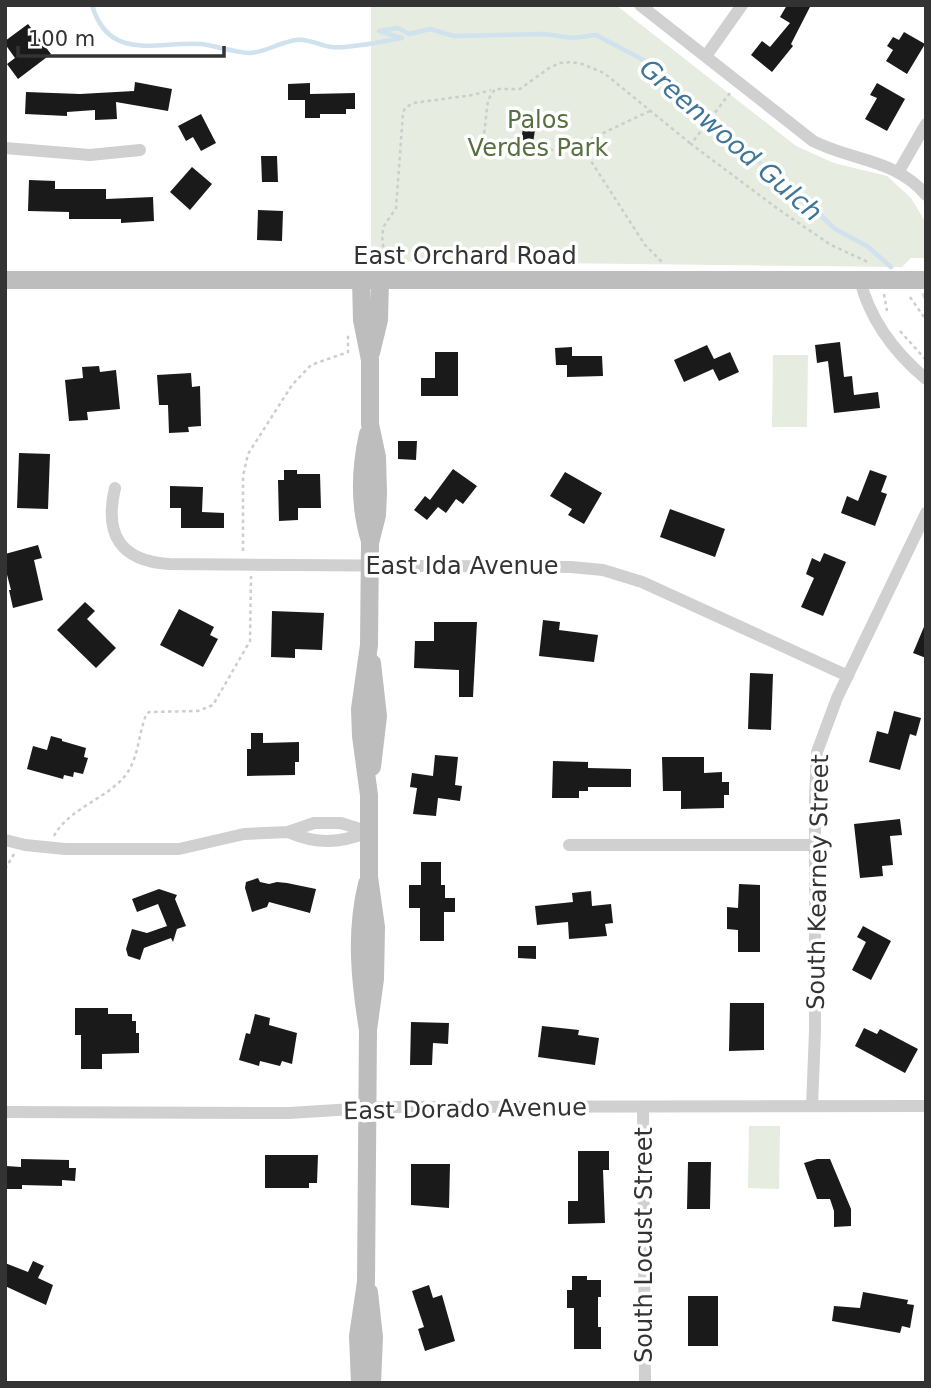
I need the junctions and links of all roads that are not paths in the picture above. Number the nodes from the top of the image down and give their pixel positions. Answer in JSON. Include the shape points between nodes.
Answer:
{"nodes":[{"id":1,"x":640,"y":5,"type":"edge"},
{"id":2,"x":742,"y":5,"type":"edge"},
{"id":3,"x":706,"y":56,"type":"junction"},
{"id":4,"x":926,"y":124,"type":"edge"},
{"id":5,"x":5,"y":148,"type":"edge"},
{"id":6,"x":140,"y":150,"type":"dead end"},
{"id":7,"x":899,"y":171,"type":"junction"},
{"id":8,"x":926,"y":195,"type":"edge"},
{"id":9,"x":5,"y":280,"type":"edge"},
{"id":10,"x":361,"y":280,"type":"junction"},
{"id":11,"x":380,"y":280,"type":"junction"},
{"id":12,"x":860,"y":280,"type":"junction"},
{"id":13,"x":926,"y":280,"type":"edge"},
{"id":14,"x":370,"y":360,"type":"junction"},
{"id":15,"x":926,"y":379,"type":"edge"},
{"id":16,"x":116,"y":488,"type":"dead end"},
{"id":17,"x":926,"y":513,"type":"edge"},
{"id":18,"x":369,"y":566,"type":"junction"},
{"id":19,"x":848,"y":676,"type":"junction"},
{"id":20,"x":288,"y":832,"type":"junction"},
{"id":21,"x":369,"y":832,"type":"junction"},
{"id":22,"x":5,"y":839,"type":"edge"},
{"id":23,"x":569,"y":845,"type":"dead end"},
{"id":24,"x":815,"y":845,"type":"junction"},
{"id":25,"x":812,"y":1106,"type":"junction"},
{"id":26,"x":926,"y":1106,"type":"edge"},
{"id":27,"x":643,"y":1107,"type":"junction"},
{"id":28,"x":367,"y":1109,"type":"junction"},
{"id":29,"x":5,"y":1112,"type":"edge"},
{"id":30,"x":366,"y":1282,"type":"junction"},
{"id":31,"x":360,"y":1383,"type":"edge"},
{"id":32,"x":372,"y":1383,"type":"edge"},
{"id":33,"x":645,"y":1383,"type":"edge"}],
"edges":[{"from":1,"to":3,"type":"street"},
{"from":2,"to":3,"type":"street"},
{"from":3,"to":7,"type":"street","via":[[813,141]]},
{"from":4,"to":7,"type":"street"},
{"from":5,"to":6,"type":"street","via":[[90,155]]},
{"from":7,"to":8,"type":"street"},
{"from":9,"to":10,"type":"street","name":"East Orchard Road"},
{"from":10,"to":11,"type":"street","name":"East Orchard Road"},
{"from":10,"to":14,"type":"street"},
{"from":11,"to":12,"type":"street","name":"East Orchard Road"},
{"from":11,"to":14,"type":"street","via":[[379,320]]},
{"from":12,"to":13,"type":"street","name":"East Orchard Road"},
{"from":12,"to":15,"type":"street","via":[[880,329]]},
{"from":14,"to":18,"type":"street","via":[[370,424],[362,491]]},
{"from":16,"to":18,"type":"street","name":"East Ida Avenue","via":[[112,526],[124,548],[137,558],[169,564]]},
{"from":17,"to":19,"type":"street","name":"South Kearney Street"},
{"from":18,"to":19,"type":"street","name":"East Ida Avenue","via":[[571,567],[615,573]]},
{"from":18,"to":21,"type":"street","via":[[369,645],[378,716]]},
{"from":19,"to":24,"type":"street","name":"South Kearney Street","via":[[817,752]]},
{"from":20,"to":21,"type":"street","via":[[316,841],[345,841]]},
{"from":20,"to":21,"type":"street","via":[[328,822]]},
{"from":20,"to":22,"type":"street","via":[[244,834],[179,849],[65,849]]},
{"from":21,"to":28,"type":"street","via":[[369,877],[359,943],[368,1030]]},
{"from":23,"to":24,"type":"street"},
{"from":24,"to":25,"type":"street","name":"South Kearney Street"},
{"from":25,"to":26,"type":"street","name":"East Dorado Avenue"},
{"from":25,"to":27,"type":"street","name":"East Dorado Avenue"},
{"from":27,"to":28,"type":"street","name":"East Dorado Avenue"},
{"from":27,"to":33,"type":"street","name":"South Locust Street"},
{"from":28,"to":29,"type":"street","name":"East Dorado Avenue"},
{"from":28,"to":30,"type":"street"},
{"from":30,"to":31,"type":"street","via":[[358,1336]]},
{"from":30,"to":32,"type":"street","via":[[374,1337]]}]}
